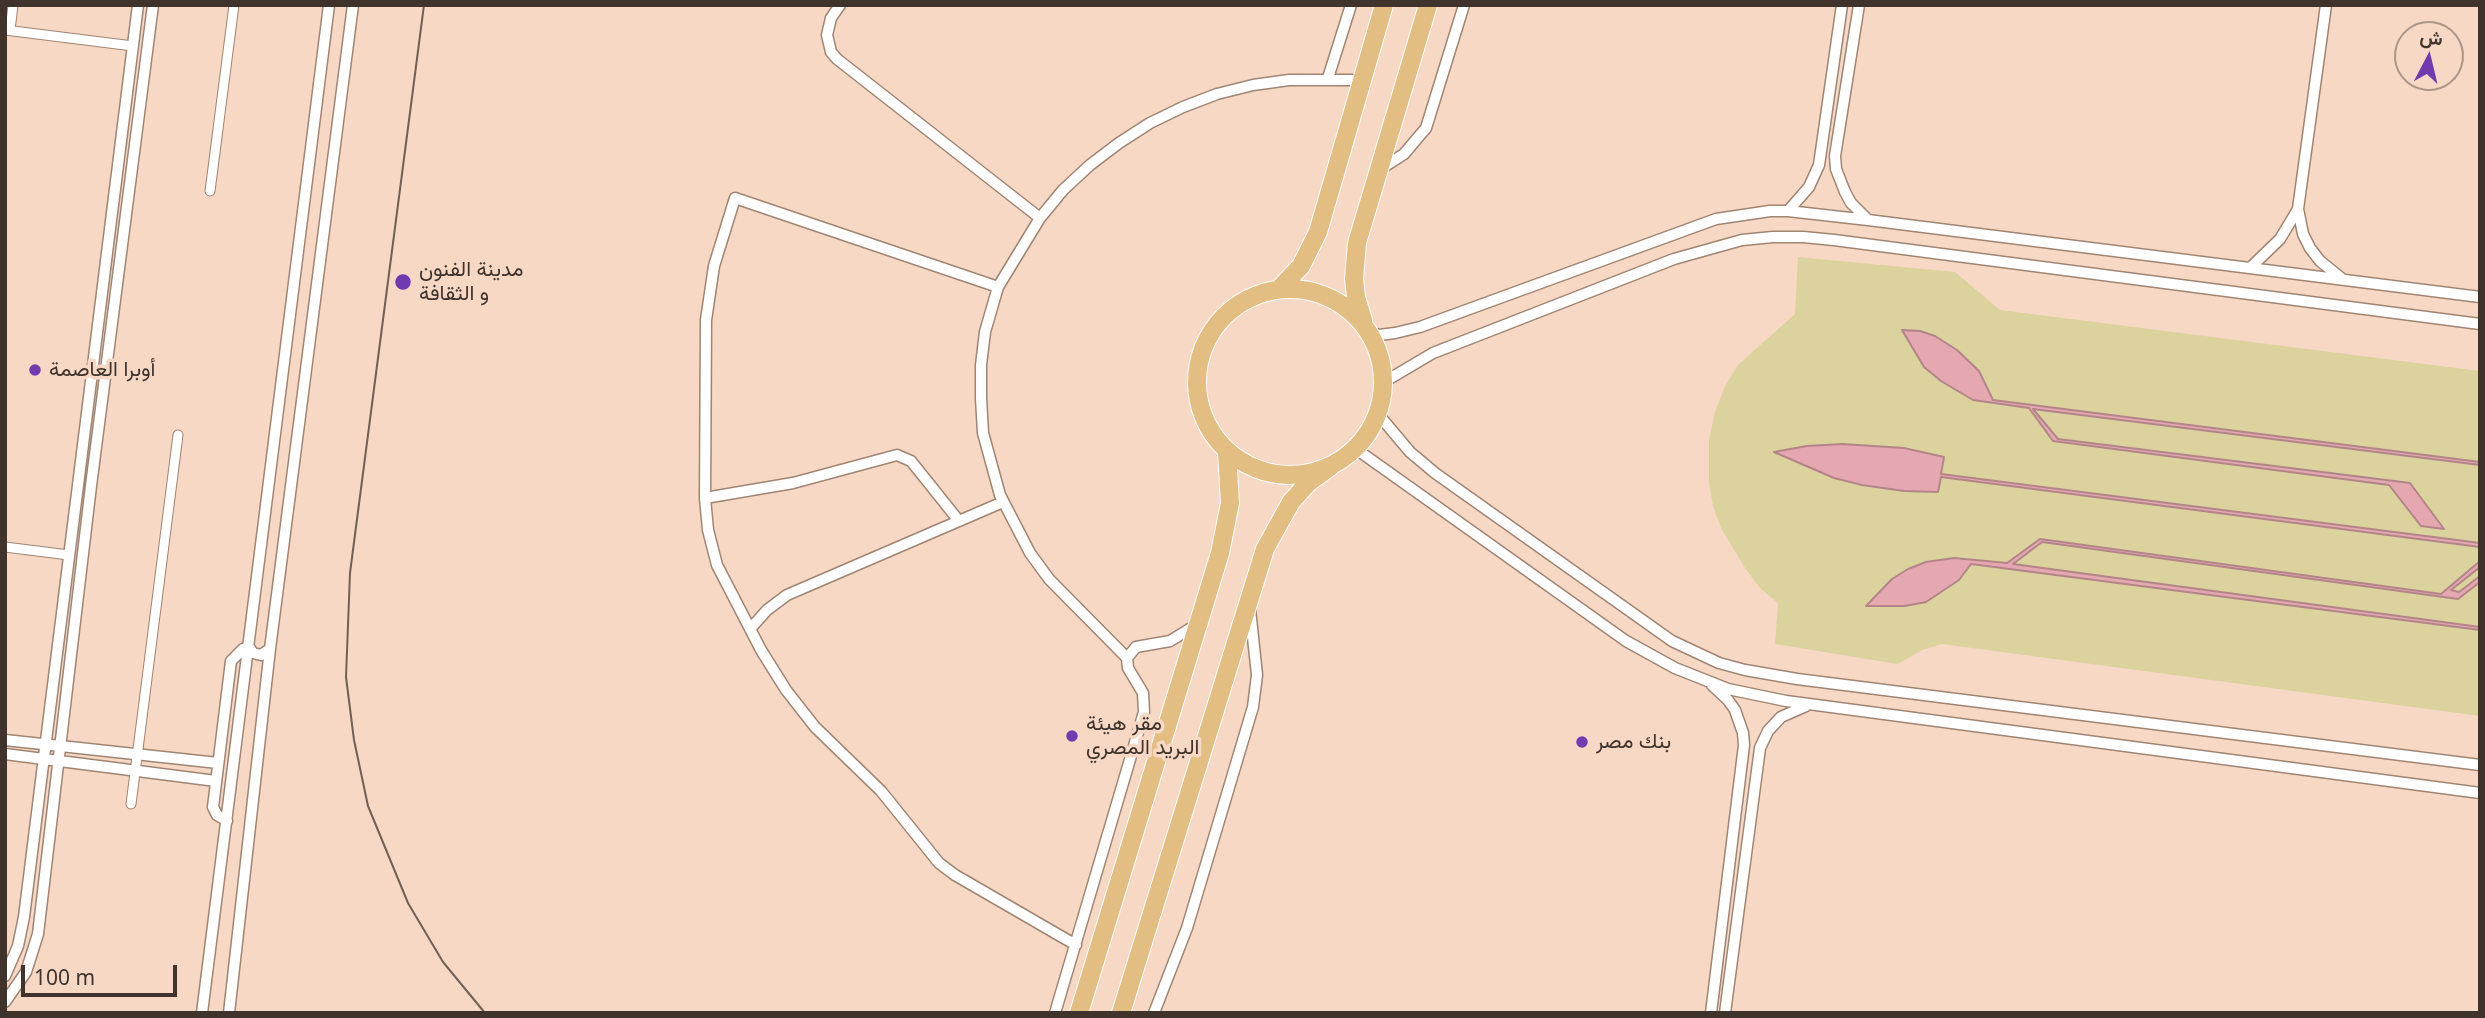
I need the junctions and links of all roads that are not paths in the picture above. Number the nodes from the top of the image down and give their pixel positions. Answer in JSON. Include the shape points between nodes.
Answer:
{"nodes":[{"id":1,"x":13,"y":5,"type":"edge"},
{"id":2,"x":138,"y":5,"type":"edge"},
{"id":3,"x":153,"y":5,"type":"edge"},
{"id":4,"x":234,"y":5,"type":"edge"},
{"id":5,"x":328,"y":5,"type":"edge"},
{"id":6,"x":354,"y":5,"type":"edge"},
{"id":7,"x":840,"y":5,"type":"edge"},
{"id":8,"x":1351,"y":5,"type":"edge"},
{"id":9,"x":1384,"y":5,"type":"edge"},
{"id":10,"x":1428,"y":5,"type":"edge"},
{"id":11,"x":1464,"y":5,"type":"edge"},
{"id":12,"x":1842,"y":5,"type":"edge"},
{"id":13,"x":1859,"y":5,"type":"edge"},
{"id":14,"x":2326,"y":5,"type":"edge"},
{"id":15,"x":8,"y":30,"type":"edge"},
{"id":16,"x":133,"y":47,"type":"junction"},
{"id":17,"x":1328,"y":78,"type":"junction"},
{"id":18,"x":1362,"y":80,"type":"junction"},
{"id":19,"x":1379,"y":170,"type":"junction"},
{"id":20,"x":210,"y":191,"type":"dead end"},
{"id":21,"x":2298,"y":209,"type":"junction"},
{"id":22,"x":1788,"y":211,"type":"junction"},
{"id":23,"x":1040,"y":218,"type":"junction"},
{"id":24,"x":1868,"y":220,"type":"junction"},
{"id":25,"x":2250,"y":268,"type":"junction"},
{"id":26,"x":2343,"y":280,"type":"junction"},
{"id":27,"x":998,"y":287,"type":"junction"},
{"id":28,"x":1279,"y":289,"type":"junction"},
{"id":29,"x":2480,"y":297,"type":"edge"},
{"id":30,"x":2480,"y":324,"type":"edge"},
{"id":31,"x":1367,"y":329,"type":"junction"},
{"id":32,"x":1384,"y":382,"type":"junction"},
{"id":33,"x":1378,"y":414,"type":"junction"},
{"id":34,"x":178,"y":435,"type":"dead end"},
{"id":35,"x":1356,"y":449,"type":"junction"},
{"id":36,"x":1227,"y":453,"type":"junction"},
{"id":37,"x":1330,"y":467,"type":"junction"},
{"id":38,"x":705,"y":499,"type":"junction"},
{"id":39,"x":1003,"y":502,"type":"junction"},
{"id":40,"x":959,"y":521,"type":"junction"},
{"id":41,"x":5,"y":547,"type":"edge"},
{"id":42,"x":69,"y":555,"type":"junction"},
{"id":43,"x":1249,"y":601,"type":"junction"},
{"id":44,"x":1198,"y":623,"type":"junction"},
{"id":45,"x":750,"y":629,"type":"junction"},
{"id":46,"x":249,"y":647,"type":"junction"},
{"id":47,"x":270,"y":649,"type":"junction"},
{"id":48,"x":1127,"y":658,"type":"junction"},
{"id":49,"x":1700,"y":679,"type":"junction"},
{"id":50,"x":1816,"y":704,"type":"junction"},
{"id":51,"x":5,"y":740,"type":"edge"},
{"id":52,"x":46,"y":745,"type":"junction"},
{"id":53,"x":60,"y":747,"type":"junction"},
{"id":54,"x":5,"y":754,"type":"edge"},
{"id":55,"x":137,"y":756,"type":"junction"},
{"id":56,"x":44,"y":759,"type":"junction"},
{"id":57,"x":58,"y":761,"type":"junction"},
{"id":58,"x":218,"y":763,"type":"junction"},
{"id":59,"x":2480,"y":765,"type":"edge"},
{"id":60,"x":135,"y":771,"type":"junction"},
{"id":61,"x":216,"y":781,"type":"junction"},
{"id":62,"x":2480,"y":793,"type":"edge"},
{"id":63,"x":131,"y":804,"type":"dead end"},
{"id":64,"x":227,"y":821,"type":"junction"},
{"id":65,"x":220,"y":878,"type":"junction"},
{"id":66,"x":243,"y":880,"type":"junction"},
{"id":67,"x":1076,"y":945,"type":"junction"},
{"id":68,"x":5,"y":976,"type":"edge"},
{"id":69,"x":5,"y":1002,"type":"edge"},
{"id":70,"x":202,"y":1013,"type":"edge"},
{"id":71,"x":229,"y":1013,"type":"edge"},
{"id":72,"x":1055,"y":1013,"type":"edge"},
{"id":73,"x":1079,"y":1013,"type":"edge"},
{"id":74,"x":1121,"y":1013,"type":"edge"},
{"id":75,"x":1154,"y":1013,"type":"edge"},
{"id":76,"x":1711,"y":1013,"type":"edge"},
{"id":77,"x":1725,"y":1013,"type":"edge"}],
"edges":[{"from":1,"to":15,"type":"street"},
{"from":2,"to":16,"type":"street"},
{"from":3,"to":53,"type":"street"},
{"from":4,"to":20,"type":"street"},
{"from":5,"to":46,"type":"street"},
{"from":6,"to":47,"type":"street"},
{"from":7,"to":23,"type":"street","via":[[827,35],[837,59]]},
{"from":8,"to":17,"type":"street"},
{"from":9,"to":18,"type":"main road"},
{"from":10,"to":19,"type":"main road"},
{"from":11,"to":19,"type":"street","via":[[1426,128],[1404,154]]},
{"from":12,"to":22,"type":"street","via":[[1819,165],[1809,187]]},
{"from":13,"to":24,"type":"street","via":[[1835,156],[1845,192]]},
{"from":14,"to":21,"type":"street"},
{"from":15,"to":16,"type":"street"},
{"from":16,"to":42,"type":"street"},
{"from":17,"to":18,"type":"street"},
{"from":17,"to":23,"type":"street","via":[[1253,85],[1172,113],[1090,165]]},
{"from":18,"to":28,"type":"main road","via":[[1318,232],[1301,266]]},
{"from":19,"to":31,"type":"main road","via":[[1354,255],[1356,297]]},
{"from":21,"to":25,"type":"street","via":[[2280,239]]},
{"from":21,"to":26,"type":"street","via":[[2310,248]]},
{"from":22,"to":24,"type":"street"},
{"from":22,"to":31,"type":"street","via":[[1716,219],[1420,327],[1379,335]]},
{"from":23,"to":27,"type":"street"},
{"from":24,"to":25,"type":"street"},
{"from":25,"to":26,"type":"street"},
{"from":26,"to":29,"type":"street"},
{"from":27,"to":38,"type":"street","via":[[735,198],[714,266],[706,320]]},
{"from":27,"to":39,"type":"street","via":[[985,332],[981,398],[990,464]]},
{"from":28,"to":31,"type":"main road","via":[[1304,289],[1327,296],[1349,309]]},
{"from":28,"to":36,"type":"main road","via":[[1253,295],[1230,309],[1211,329],[1199,354],[1195,380],[1199,407],[1210,432]]},
{"from":30,"to":32,"type":"street","via":[[1803,237],[1773,237],[1742,240],[1674,259],[1433,352]]},
{"from":31,"to":32,"type":"main road","via":[[1377,348]]},
{"from":32,"to":33,"type":"main road"},
{"from":33,"to":35,"type":"main road"},
{"from":33,"to":59,"type":"street","via":[[1435,473],[1672,641],[1719,663],[1810,681]]},
{"from":34,"to":55,"type":"street"},
{"from":35,"to":37,"type":"main road"},
{"from":35,"to":49,"type":"street","via":[[1587,615],[1650,655]]},
{"from":36,"to":37,"type":"main road","via":[[1276,475],[1304,475]]},
{"from":36,"to":44,"type":"main road","via":[[1227,529]]},
{"from":37,"to":43,"type":"main road","via":[[1308,483],[1277,523]]},
{"from":38,"to":40,"type":"street","via":[[897,456],[911,461]]},
{"from":38,"to":45,"type":"street","via":[[713,553]]},
{"from":39,"to":40,"type":"street"},
{"from":39,"to":48,"type":"street","via":[[1049,579]]},
{"from":40,"to":45,"type":"street","via":[[787,595]]},
{"from":41,"to":42,"type":"street"},
{"from":42,"to":52,"type":"street"},
{"from":43,"to":74,"type":"main road"},
{"from":43,"to":75,"type":"street","via":[[1257,675],[1253,707],[1187,928]]},
{"from":44,"to":48,"type":"street","via":[[1170,641],[1136,647]]},
{"from":44,"to":73,"type":"main road"},
{"from":45,"to":67,"type":"street","via":[[800,709],[881,791],[931,856],[955,875]]},
{"from":46,"to":47,"type":"street","via":[[261,655]]},
{"from":46,"to":58,"type":"street","via":[[231,661]]},
{"from":46,"to":64,"type":"street"},
{"from":47,"to":66,"type":"street"},
{"from":48,"to":67,"type":"street","via":[[1143,693],[1144,712]]},
{"from":49,"to":50,"type":"street","via":[[1757,696]]},
{"from":49,"to":76,"type":"street","via":[[1720,692],[1735,710],[1744,744]]},
{"from":50,"to":62,"type":"street"},
{"from":50,"to":77,"type":"street","via":[[1781,717],[1760,748]]},
{"from":51,"to":52,"type":"street"},
{"from":52,"to":53,"type":"street"},
{"from":52,"to":56,"type":"street"},
{"from":53,"to":55,"type":"street"},
{"from":53,"to":57,"type":"street"},
{"from":54,"to":56,"type":"street"},
{"from":55,"to":58,"type":"street"},
{"from":55,"to":60,"type":"street"},
{"from":56,"to":57,"type":"street"},
{"from":56,"to":68,"type":"street","via":[[24,916]]},
{"from":57,"to":60,"type":"street"},
{"from":57,"to":69,"type":"street","via":[[38,934],[26,972]]},
{"from":58,"to":61,"type":"street"},
{"from":60,"to":61,"type":"street"},
{"from":60,"to":63,"type":"street"},
{"from":61,"to":64,"type":"street","via":[[213,809]]},
{"from":64,"to":65,"type":"street"},
{"from":65,"to":66,"type":"street","via":[[231,884]]},
{"from":65,"to":70,"type":"street"},
{"from":66,"to":71,"type":"street"},
{"from":67,"to":72,"type":"street"}]}
